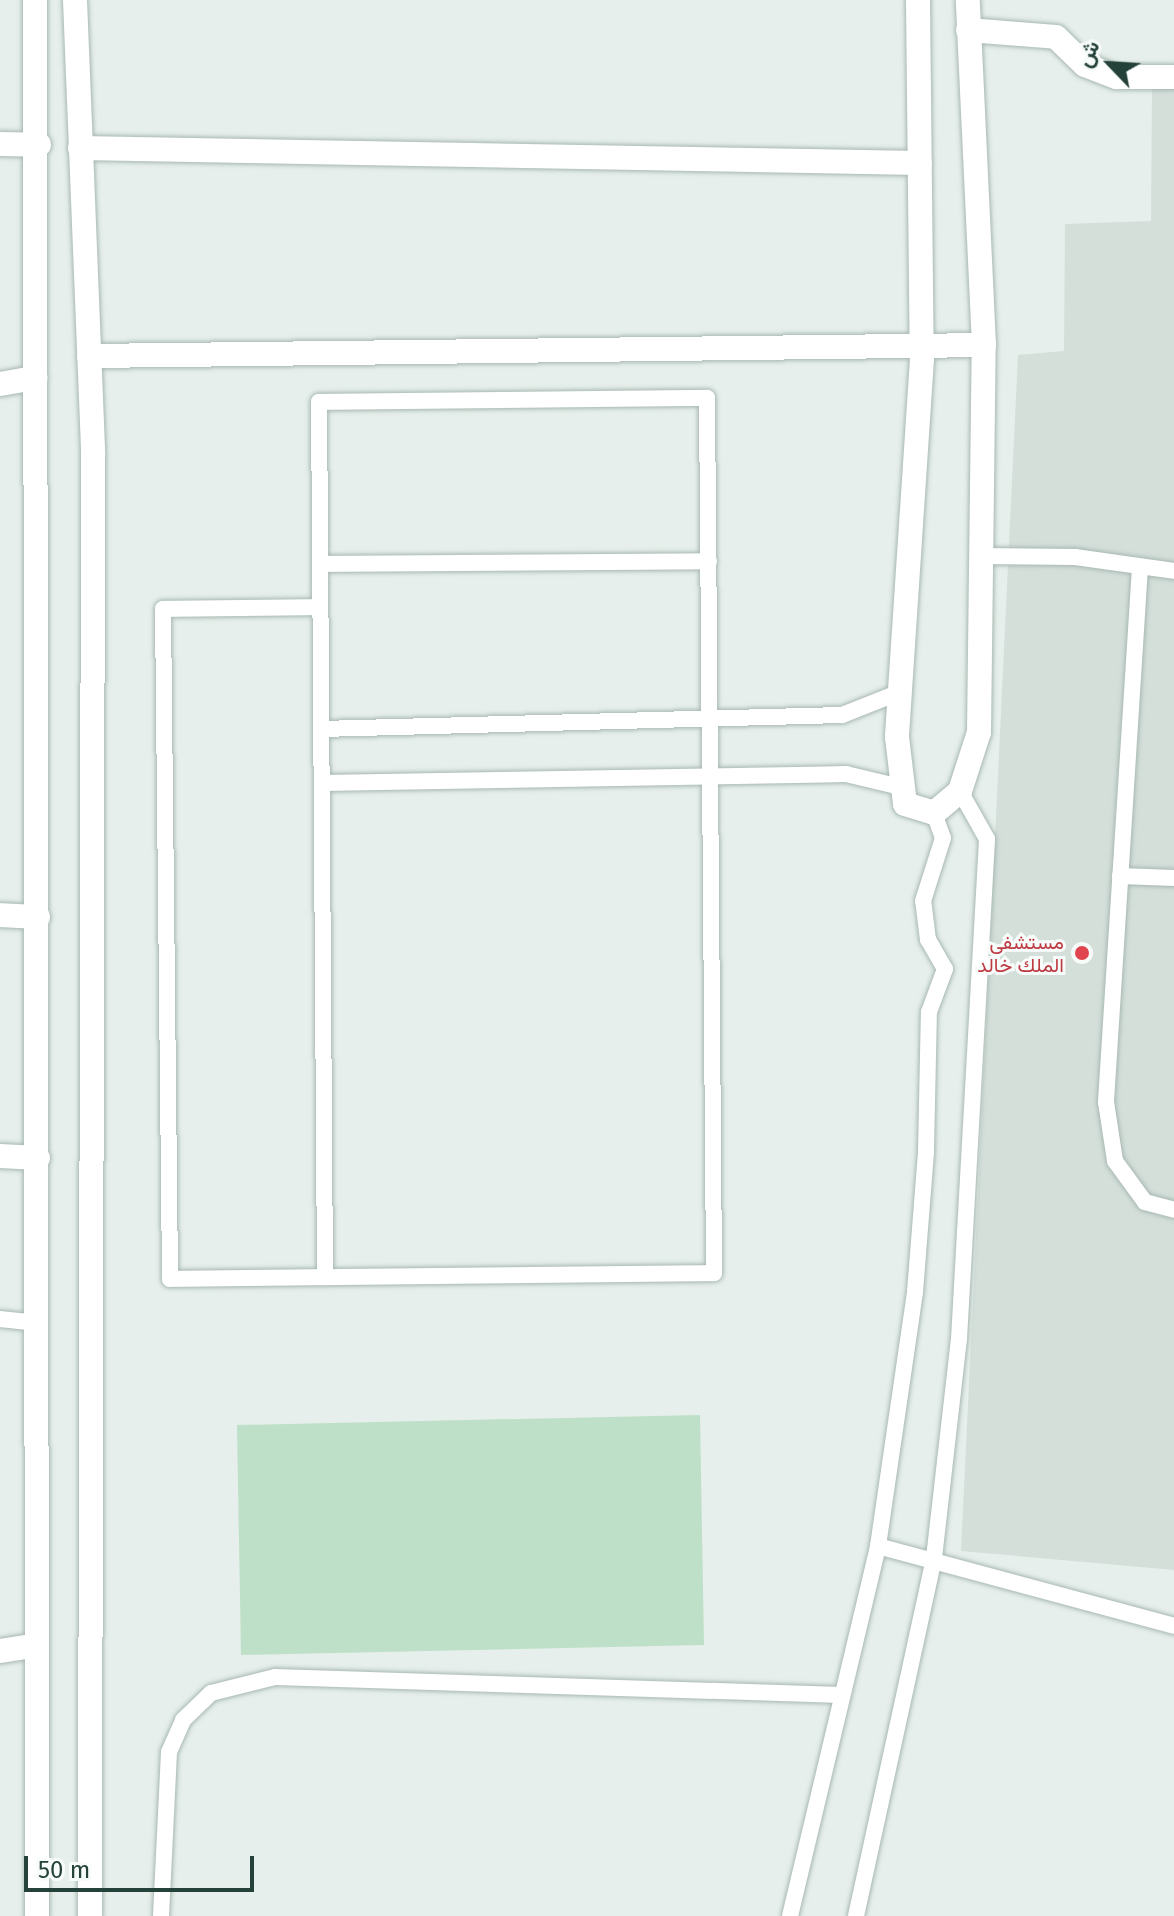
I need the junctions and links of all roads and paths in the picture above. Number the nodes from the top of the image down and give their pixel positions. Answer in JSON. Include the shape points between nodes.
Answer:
{"nodes":[{"id":1,"x":35,"y":0,"type":"edge"},
{"id":2,"x":75,"y":0,"type":"edge"},
{"id":3,"x":918,"y":0,"type":"edge"},
{"id":4,"x":968,"y":0,"type":"edge"},
{"id":5,"x":968,"y":30,"type":"junction"},
{"id":6,"x":1174,"y":77,"type":"edge"},
{"id":7,"x":0,"y":144,"type":"edge"},
{"id":8,"x":39,"y":145,"type":"junction"},
{"id":9,"x":80,"y":148,"type":"junction"},
{"id":10,"x":920,"y":163,"type":"junction"},
{"id":11,"x":984,"y":345,"type":"junction"},
{"id":12,"x":922,"y":348,"type":"junction"},
{"id":13,"x":89,"y":356,"type":"junction"},
{"id":14,"x":35,"y":378,"type":"junction"},
{"id":15,"x":0,"y":384,"type":"edge"},
{"id":16,"x":981,"y":556,"type":"junction"},
{"id":17,"x":709,"y":561,"type":"junction"},
{"id":18,"x":320,"y":564,"type":"junction"},
{"id":19,"x":1140,"y":567,"type":"junction"},
{"id":20,"x":1174,"y":571,"type":"edge"},
{"id":21,"x":320,"y":607,"type":"junction"},
{"id":22,"x":900,"y":692,"type":"junction"},
{"id":23,"x":710,"y":719,"type":"junction"},
{"id":24,"x":321,"y":729,"type":"junction"},
{"id":25,"x":710,"y":776,"type":"junction"},
{"id":26,"x":322,"y":783,"type":"junction"},
{"id":27,"x":900,"y":787,"type":"junction"},
{"id":28,"x":960,"y":791,"type":"junction"},
{"id":29,"x":934,"y":813,"type":"junction"},
{"id":30,"x":1120,"y":876,"type":"junction"},
{"id":31,"x":1174,"y":878,"type":"edge"},
{"id":32,"x":0,"y":915,"type":"edge"},
{"id":33,"x":38,"y":917,"type":"junction"},
{"id":34,"x":0,"y":1156,"type":"edge"},
{"id":35,"x":38,"y":1158,"type":"junction"},
{"id":36,"x":1174,"y":1210,"type":"edge"},
{"id":37,"x":325,"y":1277,"type":"junction"},
{"id":38,"x":0,"y":1319,"type":"edge"},
{"id":39,"x":38,"y":1323,"type":"junction"},
{"id":40,"x":878,"y":1546,"type":"junction"},
{"id":41,"x":934,"y":1558,"type":"junction"},
{"id":42,"x":1174,"y":1626,"type":"edge"},
{"id":43,"x":37,"y":1645,"type":"junction"},
{"id":44,"x":0,"y":1651,"type":"edge"},
{"id":45,"x":842,"y":1695,"type":"junction"},
{"id":46,"x":37,"y":1916,"type":"edge"},
{"id":47,"x":90,"y":1916,"type":"edge"},
{"id":48,"x":161,"y":1916,"type":"edge"},
{"id":49,"x":790,"y":1916,"type":"edge"},
{"id":50,"x":856,"y":1916,"type":"edge"}],
"edges":[{"from":1,"to":8,"type":"street"},
{"from":2,"to":9,"type":"street"},
{"from":3,"to":10,"type":"street"},
{"from":4,"to":5,"type":"street"},
{"from":5,"to":6,"type":"street","via":[[1056,37],[1085,65],[1117,77]]},
{"from":5,"to":11,"type":"street"},
{"from":7,"to":8,"type":"street"},
{"from":8,"to":14,"type":"street"},
{"from":9,"to":10,"type":"street"},
{"from":9,"to":13,"type":"street"},
{"from":10,"to":12,"type":"street"},
{"from":11,"to":12,"type":"street"},
{"from":11,"to":16,"type":"street"},
{"from":12,"to":13,"type":"street"},
{"from":12,"to":22,"type":"street"},
{"from":13,"to":47,"type":"street"},
{"from":14,"to":15,"type":"street"},
{"from":14,"to":33,"type":"street"},
{"from":16,"to":19,"type":"lane","via":[[1075,557]]},
{"from":16,"to":28,"type":"street","via":[[979,732]]},
{"from":17,"to":18,"type":"lane"},
{"from":17,"to":18,"type":"lane","via":[[707,398],[319,402]]},
{"from":17,"to":23,"type":"lane"},
{"from":18,"to":21,"type":"lane"},
{"from":19,"to":20,"type":"lane"},
{"from":19,"to":30,"type":"lane"},
{"from":21,"to":24,"type":"lane"},
{"from":21,"to":37,"type":"lane","via":[[163,609],[170,1279]]},
{"from":22,"to":23,"type":"lane","via":[[842,715]]},
{"from":22,"to":27,"type":"street"},
{"from":23,"to":24,"type":"lane"},
{"from":23,"to":25,"type":"lane"},
{"from":24,"to":26,"type":"lane"},
{"from":25,"to":26,"type":"lane"},
{"from":25,"to":27,"type":"lane","via":[[846,774]]},
{"from":25,"to":37,"type":"lane","via":[[714,1273]]},
{"from":26,"to":37,"type":"lane"},
{"from":27,"to":29,"type":"street","via":[[905,804]]},
{"from":28,"to":29,"type":"street"},
{"from":28,"to":41,"type":"lane","via":[[987,839],[959,1339]]},
{"from":29,"to":40,"type":"lane","via":[[943,838],[923,901],[928,940],[945,969],[929,1012],[915,1292]]},
{"from":30,"to":31,"type":"lane"},
{"from":30,"to":36,"type":"lane","via":[[1106,1102],[1115,1161],[1145,1202]]},
{"from":32,"to":33,"type":"street"},
{"from":33,"to":35,"type":"street"},
{"from":34,"to":35,"type":"street"},
{"from":35,"to":39,"type":"street"},
{"from":38,"to":39,"type":"lane"},
{"from":39,"to":43,"type":"street"},
{"from":40,"to":41,"type":"lane"},
{"from":40,"to":45,"type":"lane"},
{"from":41,"to":42,"type":"lane"},
{"from":41,"to":50,"type":"lane"},
{"from":43,"to":44,"type":"street"},
{"from":43,"to":46,"type":"street"},
{"from":45,"to":48,"type":"lane","via":[[275,1677],[211,1693],[183,1720],[169,1752]]},
{"from":45,"to":49,"type":"lane"}]}
